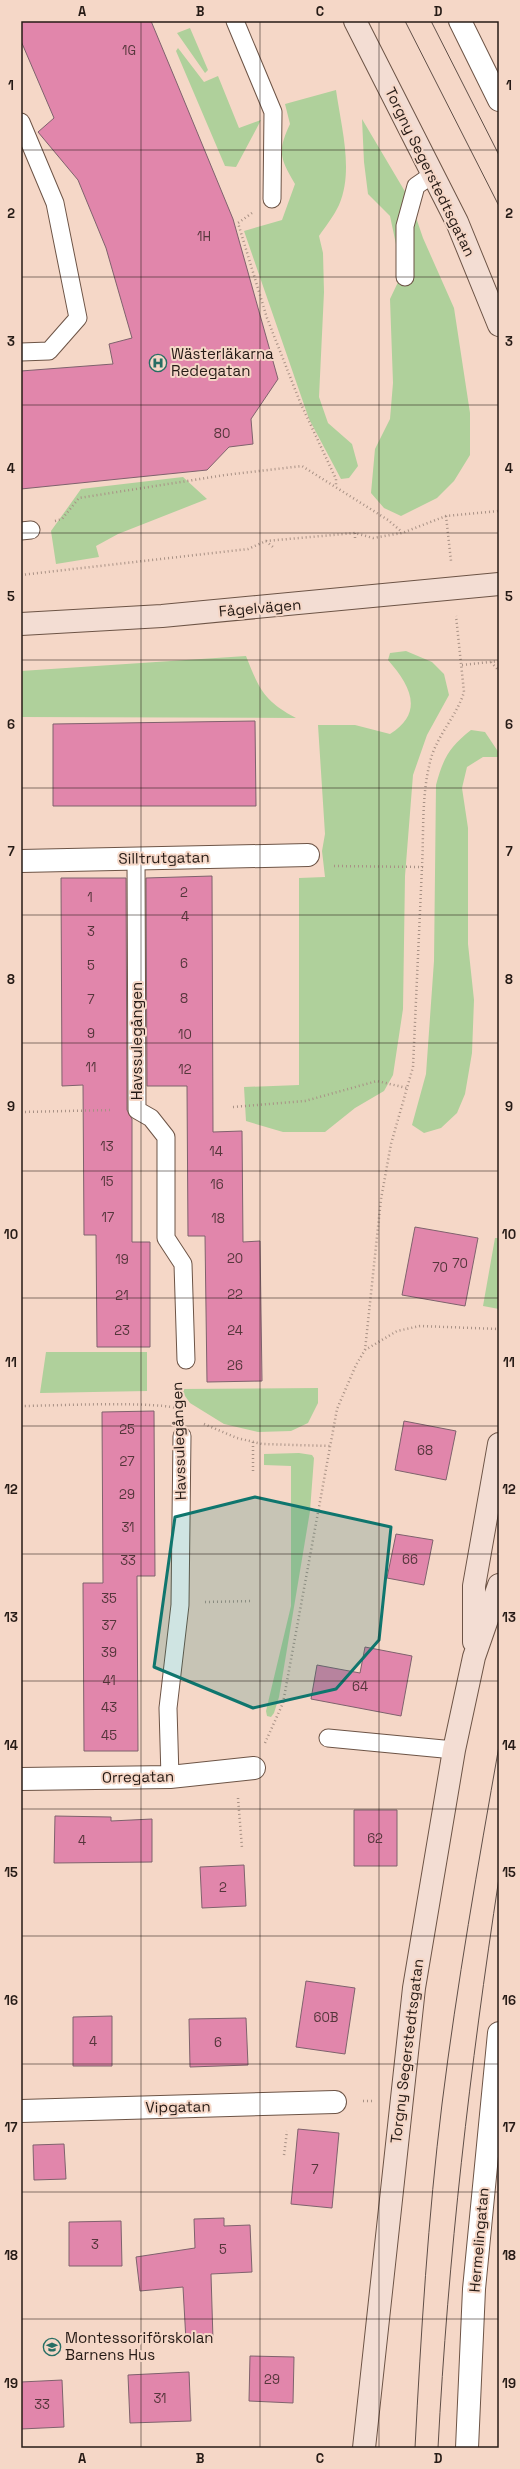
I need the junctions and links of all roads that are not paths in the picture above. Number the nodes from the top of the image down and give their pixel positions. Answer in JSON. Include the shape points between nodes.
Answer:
{"nodes":[{"id":1,"x":234,"y":21,"type":"edge"},
{"id":2,"x":356,"y":21,"type":"edge"},
{"id":3,"x":460,"y":21,"type":"edge"},
{"id":4,"x":499,"y":100,"type":"edge"},
{"id":5,"x":21,"y":122,"type":"edge"},
{"id":6,"x":432,"y":176,"type":"junction"},
{"id":7,"x":272,"y":200,"type":"road end"},
{"id":8,"x":405,"y":277,"type":"dead end"},
{"id":9,"x":499,"y":325,"type":"edge"},
{"id":10,"x":21,"y":352,"type":"edge"},
{"id":11,"x":499,"y":584,"type":"edge"},
{"id":12,"x":21,"y":624,"type":"edge"},
{"id":13,"x":308,"y":855,"type":"road end"},
{"id":14,"x":136,"y":859,"type":"junction"},
{"id":15,"x":21,"y":861,"type":"edge"},
{"id":16,"x":186,"y":1360,"type":"road end"},
{"id":17,"x":182,"y":1436,"type":"road end"},
{"id":18,"x":499,"y":1444,"type":"edge"},
{"id":19,"x":499,"y":1585,"type":"edge"},
{"id":20,"x":474,"y":1657,"type":"junction"},
{"id":21,"x":328,"y":1738,"type":"dead end"},
{"id":22,"x":454,"y":1750,"type":"junction"},
{"id":23,"x":254,"y":1768,"type":"road end"},
{"id":24,"x":170,"y":1777,"type":"junction"},
{"id":25,"x":21,"y":1779,"type":"edge"},
{"id":26,"x":499,"y":2033,"type":"edge"},
{"id":27,"x":335,"y":2102,"type":"dead end"},
{"id":28,"x":21,"y":2111,"type":"edge"},
{"id":29,"x":364,"y":2448,"type":"edge"},
{"id":30,"x":467,"y":2448,"type":"edge"}],
"edges":[{"from":1,"to":7,"type":"lane","via":[[273,112]]},
{"from":2,"to":6,"type":"street","name":"Torgny Segerstedtsgatan"},
{"from":3,"to":4,"type":"street"},
{"from":5,"to":10,"type":"lane","via":[[55,204],[78,318],[49,351]]},
{"from":6,"to":8,"type":"lane","via":[[416,186],[405,226]]},
{"from":6,"to":9,"type":"street","name":"Torgny Segerstedtsgatan","via":[[457,222]]},
{"from":11,"to":12,"type":"street","name":"Fågelvägen","via":[[162,616]]},
{"from":13,"to":14,"type":"street","name":"Silltrutgatan"},
{"from":14,"to":15,"type":"street","name":"Silltrutgatan"},
{"from":14,"to":16,"type":"lane","name":"Havssulegången","via":[[137,1110],[151,1118],[166,1137],[166,1238],[183,1264]]},
{"from":17,"to":24,"type":"lane","name":"Havssulegången","via":[[180,1605],[168,1708]]},
{"from":18,"to":20,"type":"street","name":"Torgny Segerstedtsgatan","via":[[474,1586]]},
{"from":19,"to":20,"type":"street","name":"Torgny Segerstedtsgatan"},
{"from":20,"to":22,"type":"street","name":"Torgny Segerstedtsgatan"},
{"from":21,"to":22,"type":"lane"},
{"from":22,"to":29,"type":"street","name":"Torgny Segerstedtsgatan","via":[[414,1988]]},
{"from":23,"to":24,"type":"street","name":"Orregatan"},
{"from":24,"to":25,"type":"street","name":"Orregatan"},
{"from":26,"to":30,"type":"street","name":"Hermelingatan","via":[[474,2289]]},
{"from":27,"to":28,"type":"street","name":"Vipgatan"}]}
